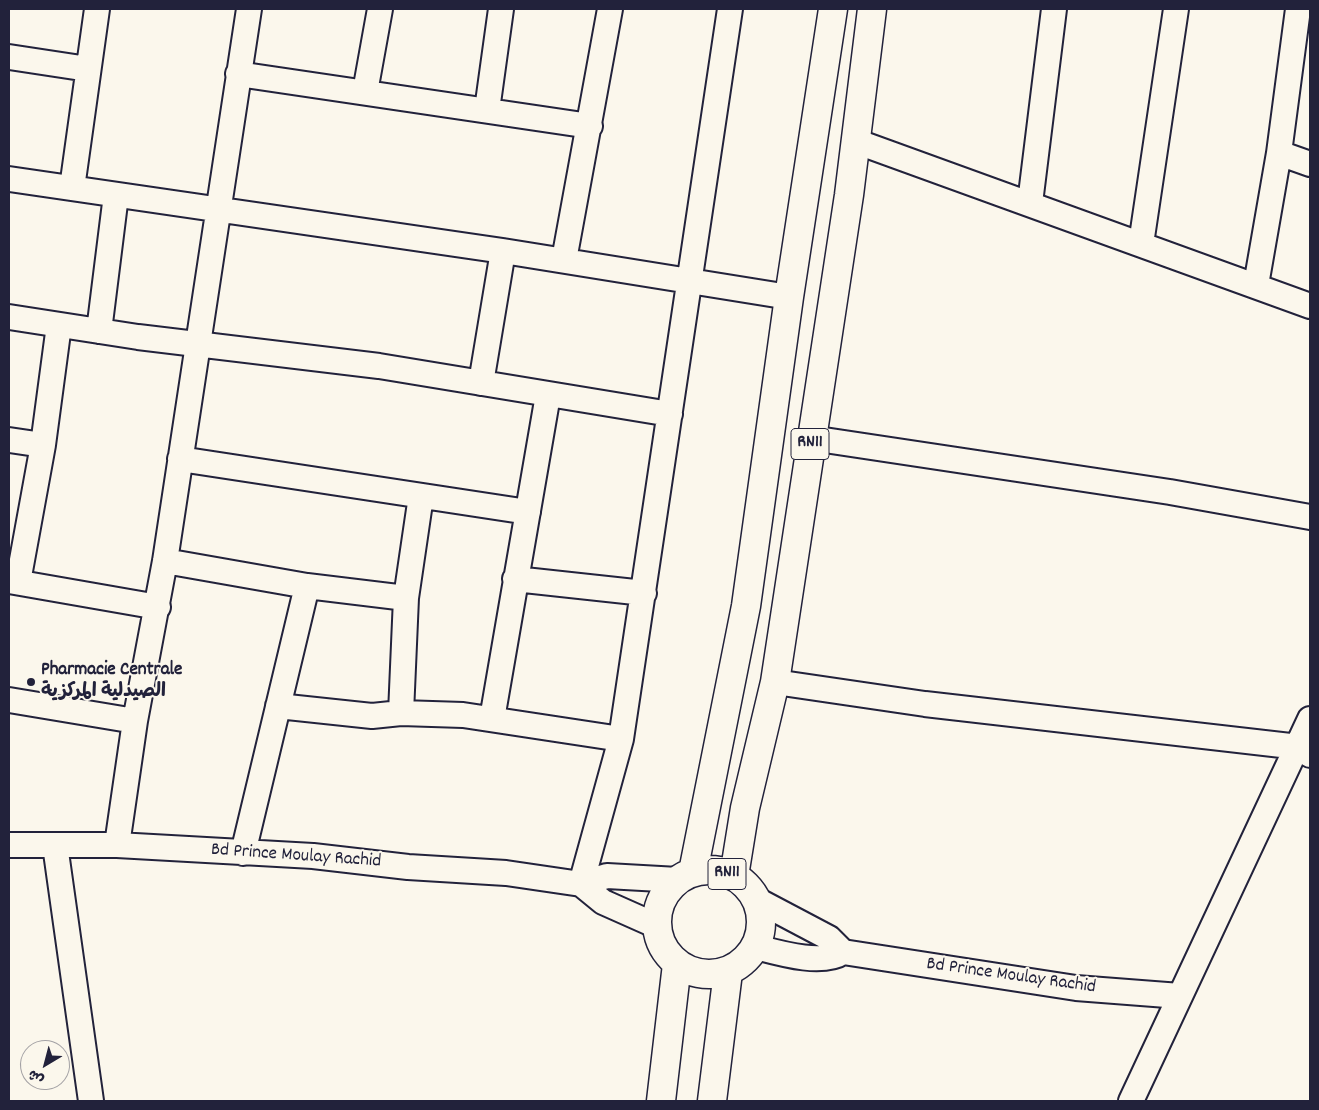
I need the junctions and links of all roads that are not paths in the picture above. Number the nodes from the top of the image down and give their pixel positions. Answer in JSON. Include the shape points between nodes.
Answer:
{"nodes":[{"id":1,"x":98,"y":9,"type":"edge"},
{"id":2,"x":249,"y":9,"type":"edge"},
{"id":3,"x":380,"y":9,"type":"edge"},
{"id":4,"x":501,"y":9,"type":"edge"},
{"id":5,"x":610,"y":9,"type":"edge"},
{"id":6,"x":730,"y":9,"type":"edge"},
{"id":7,"x":833,"y":9,"type":"edge"},
{"id":8,"x":872,"y":9,"type":"edge"},
{"id":9,"x":1054,"y":9,"type":"edge"},
{"id":10,"x":1176,"y":9,"type":"edge"},
{"id":11,"x":1298,"y":9,"type":"edge"},
{"id":12,"x":9,"y":57,"type":"edge"},
{"id":13,"x":88,"y":69,"type":"junction"},
{"id":14,"x":238,"y":74,"type":"junction"},
{"id":15,"x":365,"y":92,"type":"junction"},
{"id":16,"x":486,"y":110,"type":"junction"},
{"id":17,"x":590,"y":126,"type":"junction"},
{"id":18,"x":855,"y":141,"type":"junction"},
{"id":19,"x":1279,"y":153,"type":"junction"},
{"id":20,"x":1310,"y":164,"type":"edge"},
{"id":21,"x":9,"y":179,"type":"edge"},
{"id":22,"x":72,"y":188,"type":"junction"},
{"id":23,"x":116,"y":195,"type":"junction"},
{"id":24,"x":1030,"y":203,"type":"junction"},
{"id":25,"x":217,"y":210,"type":"junction"},
{"id":26,"x":1141,"y":244,"type":"junction"},
{"id":27,"x":503,"y":251,"type":"junction"},
{"id":28,"x":564,"y":260,"type":"junction"},
{"id":29,"x":690,"y":279,"type":"junction"},
{"id":30,"x":1256,"y":285,"type":"junction"},
{"id":31,"x":789,"y":297,"type":"junction"},
{"id":32,"x":1310,"y":306,"type":"edge"},
{"id":33,"x":9,"y":317,"type":"edge"},
{"id":34,"x":59,"y":325,"type":"junction"},
{"id":35,"x":99,"y":331,"type":"junction"},
{"id":36,"x":198,"y":343,"type":"junction"},
{"id":37,"x":481,"y":383,"type":"junction"},
{"id":38,"x":548,"y":395,"type":"junction"},
{"id":39,"x":670,"y":414,"type":"junction"},
{"id":40,"x":811,"y":438,"type":"junction"},
{"id":41,"x":9,"y":440,"type":"edge"},
{"id":42,"x":43,"y":445,"type":"junction"},
{"id":43,"x":180,"y":458,"type":"junction"},
{"id":44,"x":421,"y":496,"type":"junction"},
{"id":45,"x":528,"y":512,"type":"junction"},
{"id":46,"x":1310,"y":517,"type":"edge"},
{"id":47,"x":165,"y":561,"type":"junction"},
{"id":48,"x":515,"y":579,"type":"junction"},
{"id":49,"x":13,"y":582,"type":"edge"},
{"id":50,"x":307,"y":586,"type":"junction"},
{"id":51,"x":644,"y":593,"type":"junction"},
{"id":52,"x":406,"y":598,"type":"junction"},
{"id":53,"x":158,"y":607,"type":"junction"},
{"id":54,"x":775,"y":682,"type":"junction"},
{"id":55,"x":9,"y":700,"type":"edge"},
{"id":56,"x":278,"y":706,"type":"junction"},
{"id":57,"x":401,"y":713,"type":"junction"},
{"id":58,"x":492,"y":719,"type":"junction"},
{"id":59,"x":1310,"y":720,"type":"edge"},
{"id":60,"x":136,"y":721,"type":"junction"},
{"id":61,"x":621,"y":739,"type":"junction"},
{"id":62,"x":1305,"y":751,"type":"edge"},
{"id":63,"x":9,"y":845,"type":"edge"},
{"id":64,"x":54,"y":845,"type":"junction"},
{"id":65,"x":117,"y":845,"type":"junction"},
{"id":66,"x":243,"y":853,"type":"junction"},
{"id":67,"x":685,"y":876,"type":"junction"},
{"id":68,"x":734,"y":876,"type":"junction"},
{"id":69,"x":581,"y":884,"type":"junction"},
{"id":70,"x":757,"y":900,"type":"junction"},
{"id":71,"x":657,"y":926,"type":"junction"},
{"id":72,"x":756,"y":947,"type":"junction"},
{"id":73,"x":843,"y":952,"type":"junction"},
{"id":74,"x":678,"y":964,"type":"junction"},
{"id":75,"x":728,"y":972,"type":"junction"},
{"id":76,"x":1180,"y":996,"type":"junction"},
{"id":77,"x":91,"y":1101,"type":"edge"},
{"id":78,"x":661,"y":1101,"type":"edge"},
{"id":79,"x":712,"y":1101,"type":"edge"},
{"id":80,"x":1131,"y":1101,"type":"edge"}],
"edges":[{"from":1,"to":13,"type":"street"},
{"from":2,"to":14,"type":"street"},
{"from":3,"to":15,"type":"street"},
{"from":4,"to":16,"type":"street"},
{"from":5,"to":17,"type":"street"},
{"from":6,"to":29,"type":"street"},
{"from":7,"to":31,"type":"main road","number":"RN11"},
{"from":8,"to":18,"type":"main road","number":"RN11"},
{"from":9,"to":24,"type":"street"},
{"from":10,"to":26,"type":"street"},
{"from":11,"to":19,"type":"street"},
{"from":12,"to":13,"type":"street"},
{"from":13,"to":22,"type":"street"},
{"from":14,"to":15,"type":"street"},
{"from":14,"to":25,"type":"street"},
{"from":15,"to":16,"type":"street"},
{"from":16,"to":17,"type":"street"},
{"from":17,"to":28,"type":"street"},
{"from":18,"to":24,"type":"street"},
{"from":18,"to":40,"type":"main road","number":"RN11"},
{"from":19,"to":20,"type":"street"},
{"from":19,"to":30,"type":"street"},
{"from":21,"to":22,"type":"street"},
{"from":22,"to":23,"type":"street"},
{"from":23,"to":25,"type":"street"},
{"from":23,"to":35,"type":"street"},
{"from":24,"to":26,"type":"street"},
{"from":25,"to":27,"type":"street"},
{"from":25,"to":36,"type":"street"},
{"from":26,"to":30,"type":"street"},
{"from":27,"to":28,"type":"street"},
{"from":27,"to":37,"type":"street"},
{"from":28,"to":29,"type":"street"},
{"from":29,"to":31,"type":"street"},
{"from":29,"to":39,"type":"street"},
{"from":30,"to":32,"type":"street"},
{"from":31,"to":67,"type":"main road","number":"RN11","via":[[746,606]]},
{"from":33,"to":34,"type":"street"},
{"from":34,"to":35,"type":"street"},
{"from":34,"to":42,"type":"street"},
{"from":35,"to":36,"type":"street"},
{"from":36,"to":37,"type":"street","via":[[379,366]]},
{"from":36,"to":43,"type":"street"},
{"from":37,"to":38,"type":"street"},
{"from":38,"to":39,"type":"street"},
{"from":38,"to":45,"type":"street"},
{"from":39,"to":51,"type":"street"},
{"from":40,"to":46,"type":"street","via":[[1170,492]]},
{"from":40,"to":54,"type":"main road","number":"RN11"},
{"from":41,"to":42,"type":"street"},
{"from":42,"to":49,"type":"street"},
{"from":43,"to":44,"type":"street"},
{"from":43,"to":47,"type":"street"},
{"from":44,"to":45,"type":"street"},
{"from":44,"to":52,"type":"street"},
{"from":45,"to":48,"type":"street"},
{"from":47,"to":50,"type":"street"},
{"from":47,"to":53,"type":"street"},
{"from":48,"to":51,"type":"street"},
{"from":48,"to":58,"type":"street"},
{"from":49,"to":53,"type":"street"},
{"from":50,"to":52,"type":"street"},
{"from":50,"to":56,"type":"street"},
{"from":51,"to":61,"type":"street"},
{"from":52,"to":57,"type":"street"},
{"from":53,"to":60,"type":"street"},
{"from":54,"to":62,"type":"street"},
{"from":54,"to":68,"type":"main road","number":"RN11","via":[[745,808]]},
{"from":55,"to":60,"type":"street"},
{"from":56,"to":57,"type":"street","via":[[355,716]]},
{"from":56,"to":66,"type":"street"},
{"from":57,"to":58,"type":"street","via":[[432,712]]},
{"from":58,"to":61,"type":"street"},
{"from":59,"to":62,"type":"street"},
{"from":60,"to":65,"type":"street"},
{"from":61,"to":69,"type":"street"},
{"from":62,"to":76,"type":"street"},
{"from":63,"to":64,"type":"street","name":"Bd Prince Moulay Rachid"},
{"from":64,"to":65,"type":"street","name":"Bd Prince Moulay Rachid"},
{"from":64,"to":77,"type":"street"},
{"from":65,"to":66,"type":"street","name":"Bd Prince Moulay Rachid"},
{"from":66,"to":69,"type":"street","name":"Bd Prince Moulay Rachid","via":[[506,873]]},
{"from":67,"to":68,"type":"main road","number":"RN11","via":[[714,870]]},
{"from":67,"to":69,"type":"street","name":"Bd Prince Moulay Rachid","via":[[607,876]]},
{"from":67,"to":71,"type":"main road","number":"RN11","via":[[661,900]]},
{"from":68,"to":70,"type":"main road","number":"RN11"},
{"from":69,"to":71,"type":"street","via":[[603,902]]},
{"from":70,"to":72,"type":"main road","number":"RN11","via":[[761,932]]},
{"from":70,"to":73,"type":"street","via":[[828,938]]},
{"from":71,"to":74,"type":"main road","number":"RN11","via":[[667,954]]},
{"from":72,"to":73,"type":"street","name":"Bd Prince Moulay Rachid","via":[[801,957],[829,958]]},
{"from":72,"to":75,"type":"main road","via":[[741,964]]},
{"from":73,"to":76,"type":"street","name":"Bd Prince Moulay Rachid","via":[[1076,988]]},
{"from":74,"to":75,"type":"main road","number":"RN11","via":[[706,974]]},
{"from":74,"to":78,"type":"main road"},
{"from":75,"to":79,"type":"main road"},
{"from":76,"to":80,"type":"street"}]}
